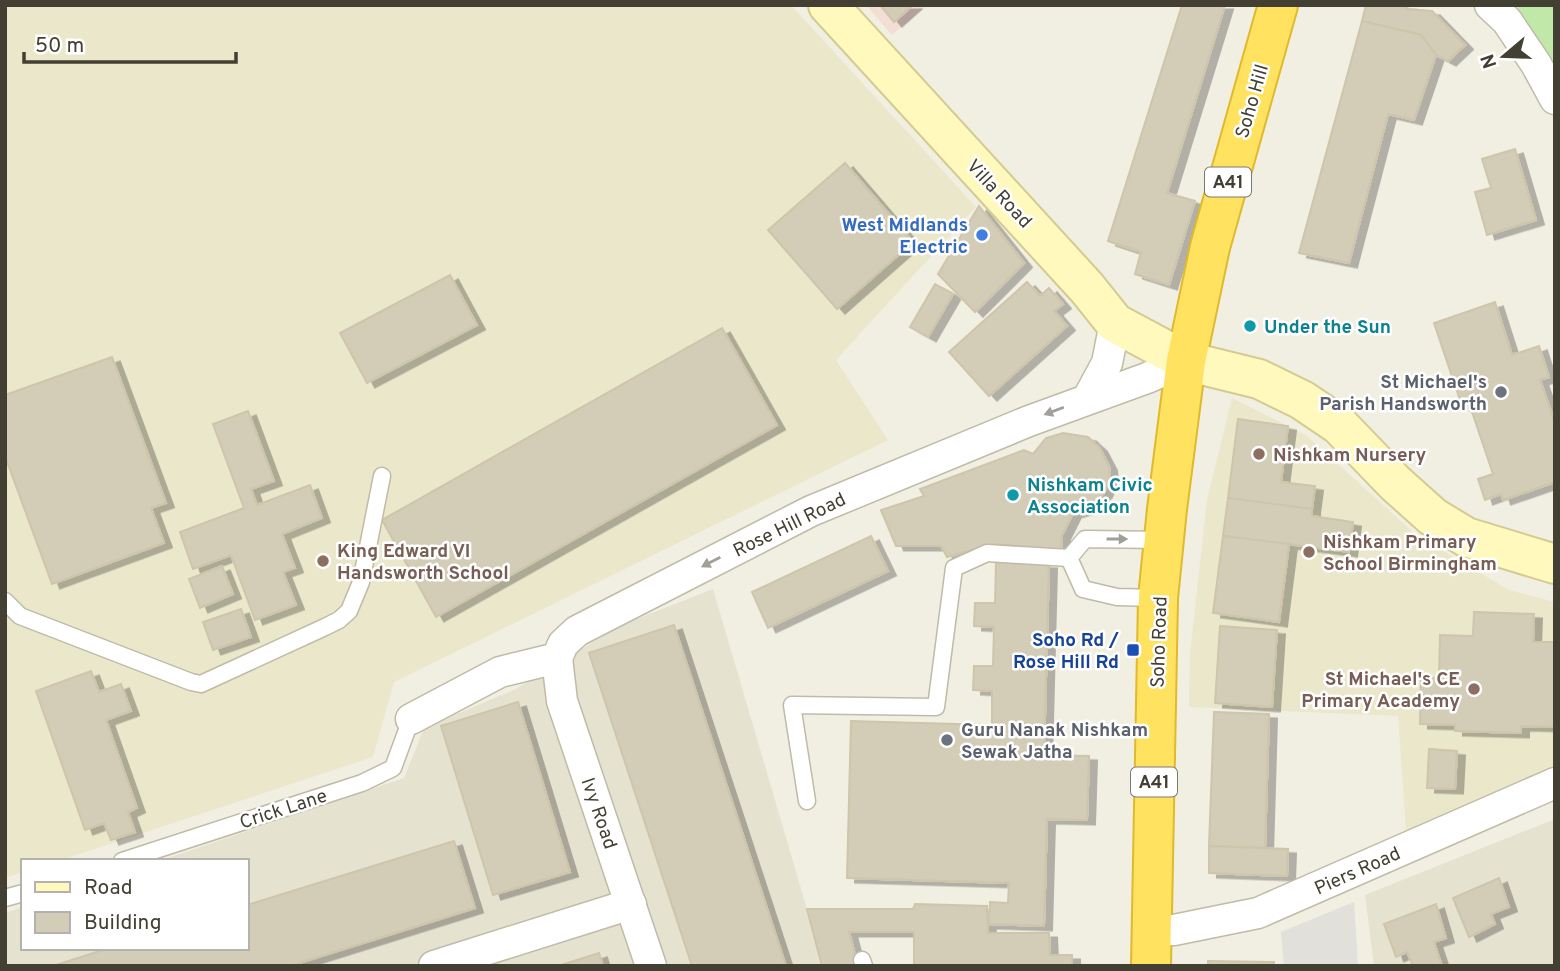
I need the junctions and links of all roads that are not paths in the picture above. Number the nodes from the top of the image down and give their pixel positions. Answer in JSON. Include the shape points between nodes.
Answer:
{"nodes":[{"id":1,"x":828,"y":5,"type":"edge"},
{"id":2,"x":1278,"y":5,"type":"edge"},
{"id":3,"x":1490,"y":5,"type":"edge"},
{"id":4,"x":1555,"y":99,"type":"edge"},
{"id":5,"x":1115,"y":323,"type":"junction"},
{"id":6,"x":1186,"y":361,"type":"junction"},
{"id":7,"x":1088,"y":398,"type":"junction"},
{"id":8,"x":382,"y":476,"type":"dead end"},
{"id":9,"x":1164,"y":540,"type":"junction"},
{"id":10,"x":1069,"y":558,"type":"junction"},
{"id":11,"x":1555,"y":564,"type":"edge"},
{"id":12,"x":1158,"y":598,"type":"junction"},
{"id":13,"x":5,"y":601,"type":"edge"},
{"id":14,"x":557,"y":658,"type":"junction"},
{"id":15,"x":411,"y":719,"type":"joint"},
{"id":16,"x":1555,"y":783,"type":"edge"},
{"id":17,"x":807,"y":801,"type":"dead end"},
{"id":18,"x":128,"y":859,"type":"edge"},
{"id":19,"x":631,"y":904,"type":"junction"},
{"id":20,"x":1151,"y":948,"type":"edge"},
{"id":21,"x":433,"y":966,"type":"edge"},
{"id":22,"x":651,"y":966,"type":"edge"}],
"edges":[{"from":1,"to":5,"type":"main road","name":"Villa Road"},
{"from":2,"to":6,"type":"highway","name":"Soho Hill","number":"A41","via":[[1210,247]]},
{"from":3,"to":4,"type":"street","via":[[1507,21]]},
{"from":5,"to":6,"type":"main road","name":"Villa Road"},
{"from":5,"to":7,"type":"street","via":[[1107,363]]},
{"from":6,"to":7,"type":"street","name":"Rose Hill Road"},
{"from":6,"to":9,"type":"highway","name":"Soho Road","number":"A41"},
{"from":6,"to":11,"type":"main road","name":"Villa Road","via":[[1259,379],[1303,400],[1339,425],[1433,517],[1466,537]]},
{"from":7,"to":14,"type":"street","name":"Rose Hill Road","one_way":true,"via":[[811,511],[577,631]]},
{"from":8,"to":13,"type":"lane","via":[[360,582],[349,611],[326,627],[201,684],[20,616]]},
{"from":10,"to":9,"type":"lane","one_way":true,"via":[[1085,539]]},
{"from":9,"to":12,"type":"highway","name":"Soho Road","number":"A41"},
{"from":10,"to":12,"type":"lane","via":[[1083,589],[1117,597]]},
{"from":10,"to":17,"type":"lane","via":[[986,553],[954,568],[936,706],[793,705]]},
{"from":12,"to":20,"type":"highway","name":"Soho Road","number":"A41"},
{"from":14,"to":15,"type":"street","via":[[500,672]]},
{"from":14,"to":19,"type":"street","name":"Ivy Road","via":[[562,701]]},
{"from":15,"to":18,"type":"lane","name":"Crick Lane","via":[[393,768],[362,783]]},
{"from":16,"to":20,"type":"street","name":"Piers Road","via":[[1258,913],[1174,930]]},
{"from":19,"to":21,"type":"street"},
{"from":19,"to":22,"type":"street","name":"Ivy Road"}]}
